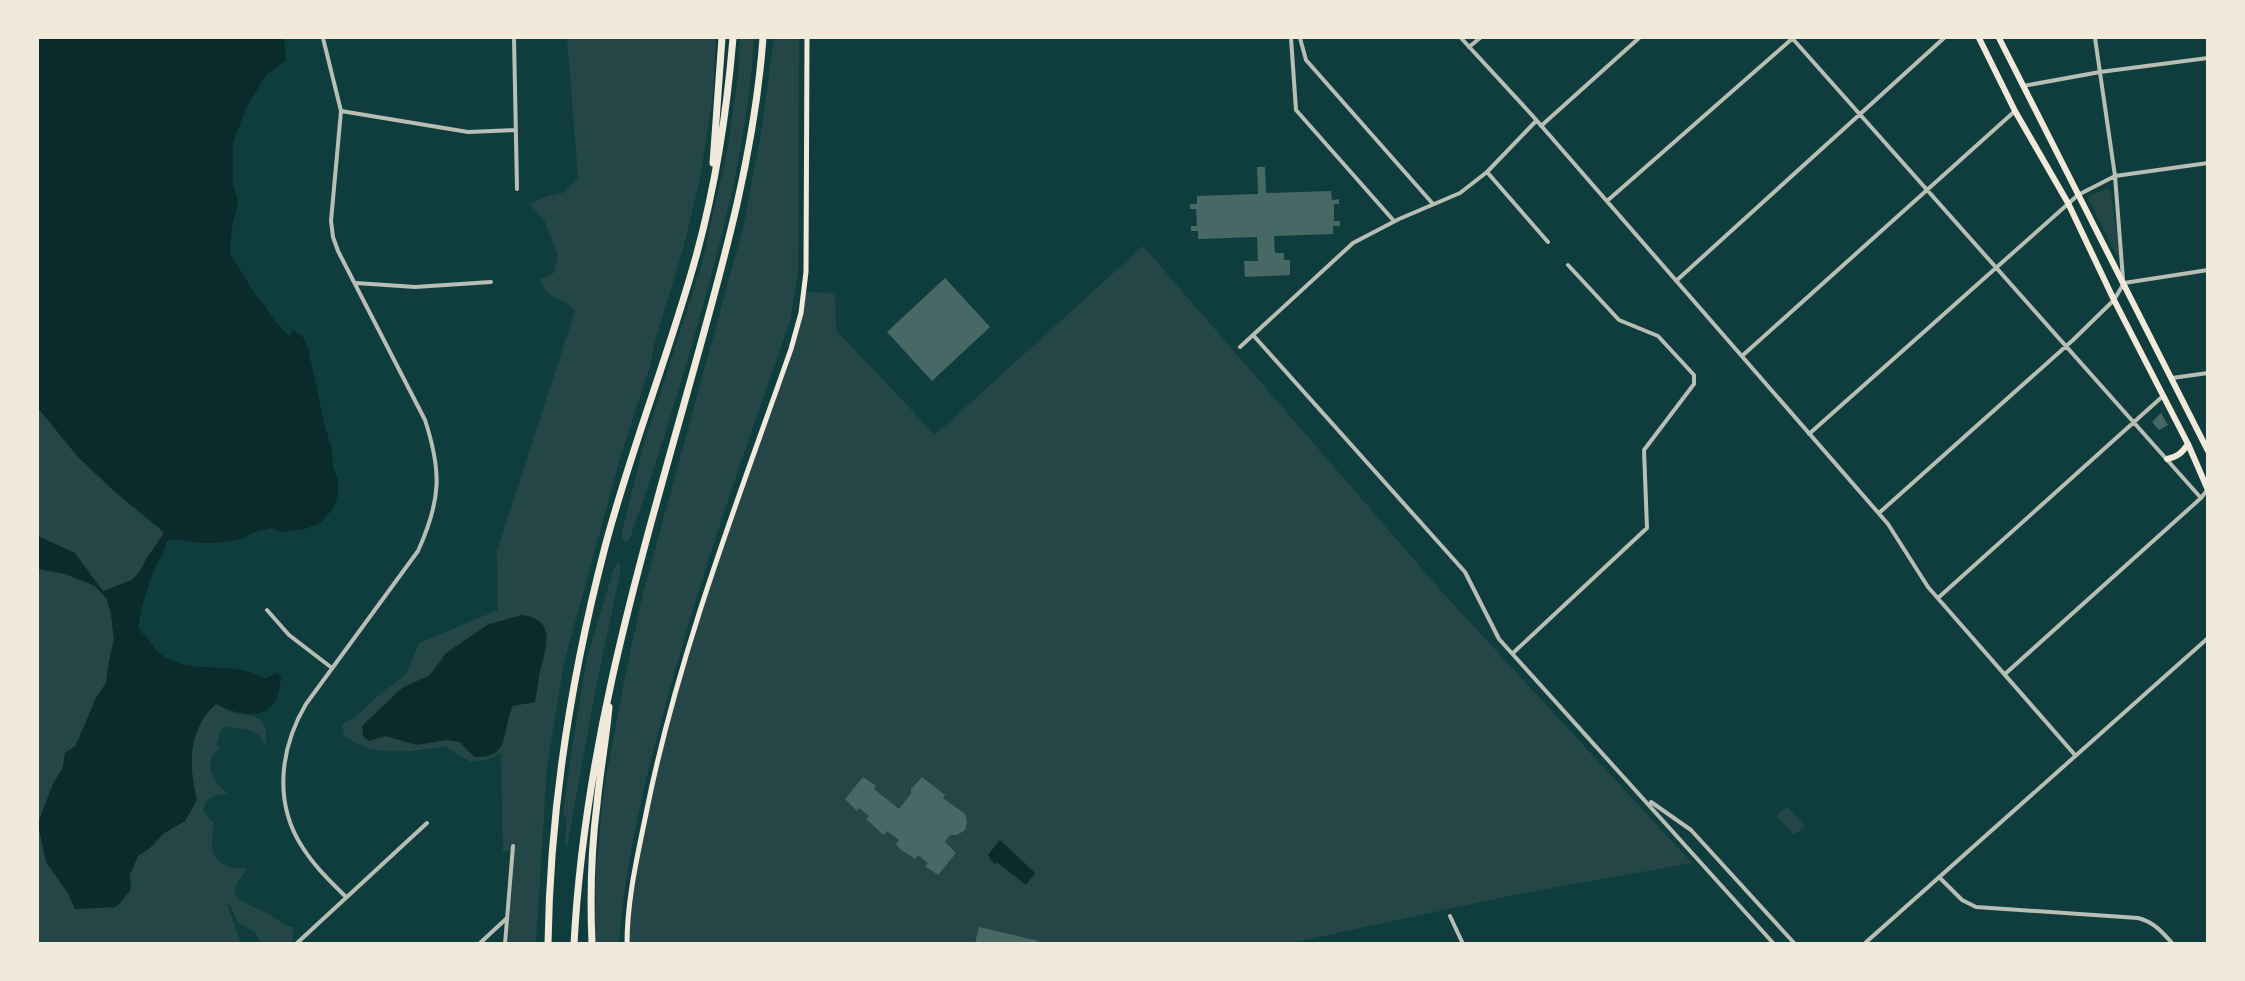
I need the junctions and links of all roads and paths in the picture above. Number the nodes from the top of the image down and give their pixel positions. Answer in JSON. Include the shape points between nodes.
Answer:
{"nodes":[{"id":1,"x":323,"y":38,"type":"edge"},
{"id":2,"x":514,"y":38,"type":"edge"},
{"id":3,"x":722,"y":38,"type":"edge"},
{"id":4,"x":733,"y":38,"type":"edge"},
{"id":5,"x":763,"y":38,"type":"edge"},
{"id":6,"x":807,"y":38,"type":"edge"},
{"id":7,"x":1291,"y":38,"type":"edge"},
{"id":8,"x":1300,"y":38,"type":"edge"},
{"id":9,"x":1461,"y":38,"type":"edge"},
{"id":10,"x":1480,"y":38,"type":"edge"},
{"id":11,"x":1639,"y":38,"type":"edge"},
{"id":12,"x":1792,"y":38,"type":"edge"},
{"id":13,"x":1944,"y":38,"type":"edge"},
{"id":14,"x":1978,"y":38,"type":"edge"},
{"id":15,"x":1999,"y":38,"type":"edge"},
{"id":16,"x":2095,"y":38,"type":"edge"},
{"id":17,"x":1469,"y":46,"type":"junction"},
{"id":18,"x":2208,"y":58,"type":"edge"},
{"id":19,"x":2100,"y":72,"type":"junction"},
{"id":20,"x":2023,"y":86,"type":"junction"},
{"id":21,"x":341,"y":111,"type":"junction"},
{"id":22,"x":2015,"y":111,"type":"junction"},
{"id":23,"x":1859,"y":113,"type":"junction"},
{"id":24,"x":1536,"y":121,"type":"junction"},
{"id":25,"x":1540,"y":126,"type":"junction"},
{"id":26,"x":515,"y":130,"type":"junction"},
{"id":27,"x":2208,"y":164,"type":"edge"},
{"id":28,"x":1487,"y":172,"type":"junction"},
{"id":29,"x":2115,"y":176,"type":"junction"},
{"id":30,"x":517,"y":189,"type":"dead end"},
{"id":31,"x":712,"y":189,"type":"junction"},
{"id":32,"x":1928,"y":190,"type":"junction"},
{"id":33,"x":2078,"y":195,"type":"junction"},
{"id":34,"x":1607,"y":201,"type":"junction"},
{"id":35,"x":2068,"y":203,"type":"junction"},
{"id":36,"x":1432,"y":204,"type":"junction"},
{"id":37,"x":1394,"y":222,"type":"junction"},
{"id":38,"x":1548,"y":242,"type":"dead end"},
{"id":39,"x":1569,"y":265,"type":"dead end"},
{"id":40,"x":1997,"y":268,"type":"junction"},
{"id":41,"x":2208,"y":270,"type":"edge"},
{"id":42,"x":1676,"y":281,"type":"junction"},
{"id":43,"x":491,"y":282,"type":"dead end"},
{"id":44,"x":356,"y":283,"type":"junction"},
{"id":45,"x":2124,"y":283,"type":"junction"},
{"id":46,"x":2114,"y":300,"type":"junction"},
{"id":47,"x":1253,"y":335,"type":"junction"},
{"id":48,"x":2066,"y":346,"type":"junction"},
{"id":49,"x":1240,"y":347,"type":"dead end"},
{"id":50,"x":1742,"y":356,"type":"junction"},
{"id":51,"x":2208,"y":373,"type":"edge"},
{"id":52,"x":2171,"y":378,"type":"junction"},
{"id":53,"x":2164,"y":395,"type":"junction"},
{"id":54,"x":2134,"y":422,"type":"junction"},
{"id":55,"x":1809,"y":434,"type":"junction"},
{"id":56,"x":2188,"y":444,"type":"junction"},
{"id":57,"x":2208,"y":451,"type":"edge"},
{"id":58,"x":2167,"y":459,"type":"junction"},
{"id":59,"x":2207,"y":490,"type":"edge"},
{"id":60,"x":2201,"y":498,"type":"junction"},
{"id":61,"x":1879,"y":513,"type":"junction"},
{"id":62,"x":1938,"y":598,"type":"junction"},
{"id":63,"x":267,"y":610,"type":"dead end"},
{"id":64,"x":2208,"y":638,"type":"edge"},
{"id":65,"x":1513,"y":653,"type":"junction"},
{"id":66,"x":332,"y":668,"type":"junction"},
{"id":67,"x":2005,"y":674,"type":"junction"},
{"id":68,"x":611,"y":679,"type":"junction"},
{"id":69,"x":2075,"y":755,"type":"junction"},
{"id":70,"x":1644,"y":797,"type":"junction"},
{"id":71,"x":427,"y":823,"type":"dead end"},
{"id":72,"x":513,"y":846,"type":"dead end"},
{"id":73,"x":1939,"y":877,"type":"junction"},
{"id":74,"x":346,"y":897,"type":"junction"},
{"id":75,"x":1450,"y":916,"type":"dead end"},
{"id":76,"x":507,"y":918,"type":"junction"},
{"id":77,"x":296,"y":944,"type":"edge"},
{"id":78,"x":479,"y":944,"type":"edge"},
{"id":79,"x":506,"y":944,"type":"edge"},
{"id":80,"x":548,"y":944,"type":"edge"},
{"id":81,"x":574,"y":944,"type":"edge"},
{"id":82,"x":592,"y":944,"type":"edge"},
{"id":83,"x":627,"y":944,"type":"edge"},
{"id":84,"x":1463,"y":944,"type":"edge"},
{"id":85,"x":1774,"y":944,"type":"edge"},
{"id":86,"x":1795,"y":944,"type":"edge"},
{"id":87,"x":1864,"y":944,"type":"edge"},
{"id":88,"x":2173,"y":944,"type":"edge"}],
"edges":[{"from":1,"to":21,"type":"street"},
{"from":2,"to":26,"type":"street"},
{"from":3,"to":31,"type":"highway"},
{"from":4,"to":31,"type":"highway"},
{"from":5,"to":68,"type":"highway","via":[[737,209]]},
{"from":6,"to":83,"type":"main road","via":[[806,272],[801,313],[670,711],[631,889]]},
{"from":7,"to":37,"type":"street","via":[[1296,110]]},
{"from":8,"to":36,"type":"street","via":[[1306,60]]},
{"from":9,"to":17,"type":"street"},
{"from":10,"to":17,"type":"street"},
{"from":11,"to":25,"type":"street"},
{"from":12,"to":23,"type":"street"},
{"from":12,"to":34,"type":"street"},
{"from":13,"to":23,"type":"street"},
{"from":14,"to":22,"type":"main road"},
{"from":15,"to":20,"type":"main road"},
{"from":16,"to":19,"type":"street"},
{"from":17,"to":24,"type":"street"},
{"from":18,"to":19,"type":"street"},
{"from":19,"to":20,"type":"street"},
{"from":19,"to":29,"type":"street"},
{"from":20,"to":33,"type":"main road"},
{"from":21,"to":26,"type":"street","via":[[468,132]]},
{"from":21,"to":44,"type":"street","via":[[331,221],[338,251]]},
{"from":22,"to":32,"type":"street"},
{"from":22,"to":35,"type":"main road"},
{"from":23,"to":32,"type":"street"},
{"from":23,"to":42,"type":"street"},
{"from":24,"to":25,"type":"street"},
{"from":24,"to":28,"type":"street"},
{"from":25,"to":34,"type":"street"},
{"from":26,"to":30,"type":"street"},
{"from":27,"to":29,"type":"street"},
{"from":28,"to":36,"type":"street","via":[[1460,193]]},
{"from":28,"to":38,"type":"street"},
{"from":29,"to":33,"type":"street"},
{"from":29,"to":45,"type":"street"},
{"from":31,"to":80,"type":"highway","via":[[688,283],[605,546],[575,675],[555,804]]},
{"from":32,"to":40,"type":"street"},
{"from":32,"to":50,"type":"street"},
{"from":33,"to":35,"type":"street"},
{"from":33,"to":45,"type":"main road"},
{"from":34,"to":42,"type":"street"},
{"from":35,"to":40,"type":"street"},
{"from":35,"to":46,"type":"main road"},
{"from":36,"to":37,"type":"street"},
{"from":37,"to":47,"type":"street","via":[[1353,243]]},
{"from":39,"to":65,"type":"street","via":[[1619,320],[1658,336],[1694,375],[1694,384],[1644,450],[1647,528]]},
{"from":40,"to":48,"type":"street"},
{"from":40,"to":55,"type":"street"},
{"from":41,"to":45,"type":"street"},
{"from":42,"to":50,"type":"street"},
{"from":43,"to":44,"type":"street","via":[[415,287]]},
{"from":44,"to":66,"type":"street","via":[[425,420],[435,450],[438,483],[432,516],[418,550]]},
{"from":45,"to":46,"type":"street"},
{"from":45,"to":52,"type":"main road"},
{"from":46,"to":48,"type":"street"},
{"from":46,"to":53,"type":"main road"},
{"from":47,"to":49,"type":"street"},
{"from":47,"to":65,"type":"street","via":[[1465,572],[1499,639]]},
{"from":48,"to":54,"type":"street"},
{"from":48,"to":61,"type":"street"},
{"from":50,"to":55,"type":"street"},
{"from":51,"to":52,"type":"street"},
{"from":52,"to":57,"type":"main road"},
{"from":53,"to":54,"type":"street"},
{"from":53,"to":56,"type":"main road"},
{"from":54,"to":58,"type":"street"},
{"from":54,"to":62,"type":"street"},
{"from":55,"to":61,"type":"street"},
{"from":56,"to":58,"type":"main road","via":[[2183,452]]},
{"from":56,"to":59,"type":"main road"},
{"from":58,"to":60,"type":"street"},
{"from":59,"to":60,"type":"street"},
{"from":60,"to":67,"type":"street"},
{"from":61,"to":62,"type":"street"},
{"from":62,"to":67,"type":"street"},
{"from":63,"to":66,"type":"street","via":[[289,635]]},
{"from":64,"to":69,"type":"street"},
{"from":65,"to":70,"type":"street"},
{"from":66,"to":74,"type":"street","via":[[296,722],[285,755],[283,785],[289,818],[303,848]]},
{"from":67,"to":69,"type":"street"},
{"from":68,"to":81,"type":"highway","via":[[593,769]]},
{"from":68,"to":82,"type":"highway","via":[[592,860]]},
{"from":69,"to":73,"type":"street"},
{"from":70,"to":85,"type":"street"},
{"from":70,"to":86,"type":"street","via":[[1691,830]]},
{"from":71,"to":74,"type":"street"},
{"from":72,"to":76,"type":"street"},
{"from":73,"to":87,"type":"street"},
{"from":73,"to":88,"type":"street","via":[[1962,900],[1976,907],[2138,918],[2159,928]]},
{"from":74,"to":77,"type":"street"},
{"from":75,"to":84,"type":"street"},
{"from":76,"to":78,"type":"street"},
{"from":76,"to":79,"type":"street"}]}
